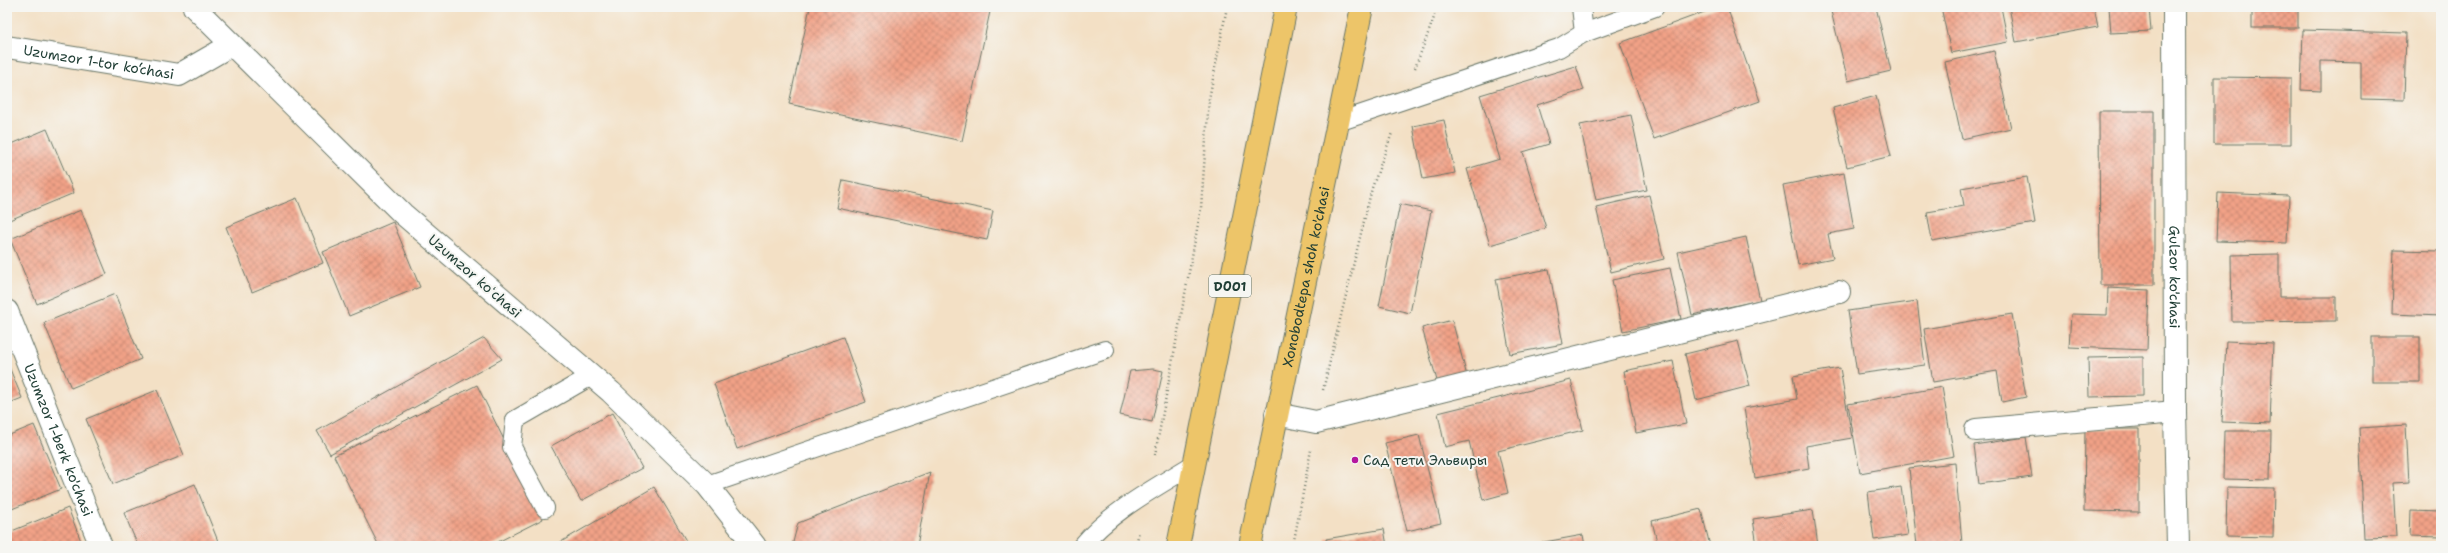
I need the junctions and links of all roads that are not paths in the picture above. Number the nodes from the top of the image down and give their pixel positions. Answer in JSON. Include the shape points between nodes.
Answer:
{"nodes":[{"id":1,"x":194,"y":7,"type":"edge"},
{"id":2,"x":1362,"y":7,"type":"edge"},
{"id":3,"x":1366,"y":7,"type":"edge"},
{"id":4,"x":1581,"y":7,"type":"edge"},
{"id":5,"x":1655,"y":7,"type":"edge"},
{"id":6,"x":2174,"y":7,"type":"edge"},
{"id":7,"x":1284,"y":14,"type":"edge"},
{"id":8,"x":1584,"y":33,"type":"junction"},
{"id":9,"x":1356,"y":37,"type":"junction"},
{"id":10,"x":231,"y":45,"type":"junction"},
{"id":11,"x":7,"y":47,"type":"edge"},
{"id":12,"x":1338,"y":122,"type":"junction"},
{"id":13,"x":1839,"y":292,"type":"dead end"},
{"id":14,"x":7,"y":311,"type":"edge"},
{"id":15,"x":1105,"y":350,"type":"dead end"},
{"id":16,"x":591,"y":376,"type":"junction"},
{"id":17,"x":2175,"y":412,"type":"junction"},
{"id":18,"x":1276,"y":414,"type":"junction"},
{"id":19,"x":1976,"y":430,"type":"dead end"},
{"id":20,"x":1194,"y":464,"type":"junction"},
{"id":21,"x":707,"y":485,"type":"junction"},
{"id":22,"x":546,"y":508,"type":"dead end"},
{"id":23,"x":101,"y":546,"type":"edge"},
{"id":24,"x":755,"y":546,"type":"edge"},
{"id":25,"x":1082,"y":546,"type":"edge"},
{"id":26,"x":1178,"y":546,"type":"edge"},
{"id":27,"x":1250,"y":546,"type":"edge"},
{"id":28,"x":2178,"y":546,"type":"edge"}],
"edges":[{"from":1,"to":10,"type":"street","name":"Uzumzor koʻchasi"},
{"from":2,"to":9,"type":"highway","name":"Xonobodtepa shoh ko'chasi"},
{"from":3,"to":9,"type":"highway"},
{"from":4,"to":8,"type":"lane"},
{"from":5,"to":8,"type":"lane"},
{"from":6,"to":17,"type":"street","name":"Gulzor ko'chasi"},
{"from":7,"to":20,"type":"highway","number":"D001"},
{"from":8,"to":12,"type":"lane","via":[[1559,48]]},
{"from":9,"to":12,"type":"highway","name":"Xonobodtepa shoh ko'chasi"},
{"from":10,"to":11,"type":"street","name":"Uzumzor 1-tor ko‘chasi","via":[[179,75]]},
{"from":10,"to":16,"type":"street","name":"Uzumzor koʻchasi","via":[[403,214]]},
{"from":12,"to":18,"type":"highway","name":"Xonobodtepa shoh ko'chasi"},
{"from":13,"to":18,"type":"street","via":[[1316,422]]},
{"from":14,"to":23,"type":"street","name":"Uzumzor 1-berk ko'chasi"},
{"from":15,"to":21,"type":"lane"},
{"from":16,"to":21,"type":"street","name":"Uzumzor koʻchasi"},
{"from":16,"to":22,"type":"lane","via":[[515,420],[512,447]]},
{"from":17,"to":19,"type":"street"},
{"from":17,"to":28,"type":"street","name":"Gulzor ko'chasi"},
{"from":18,"to":27,"type":"highway","name":"Xonobodtepa shoh ko'chasi"},
{"from":20,"to":25,"type":"lane","via":[[1147,492],[1097,528]]},
{"from":20,"to":26,"type":"highway","number":"D001"},
{"from":21,"to":24,"type":"street","name":"Uzumzor koʻchasi"}]}
